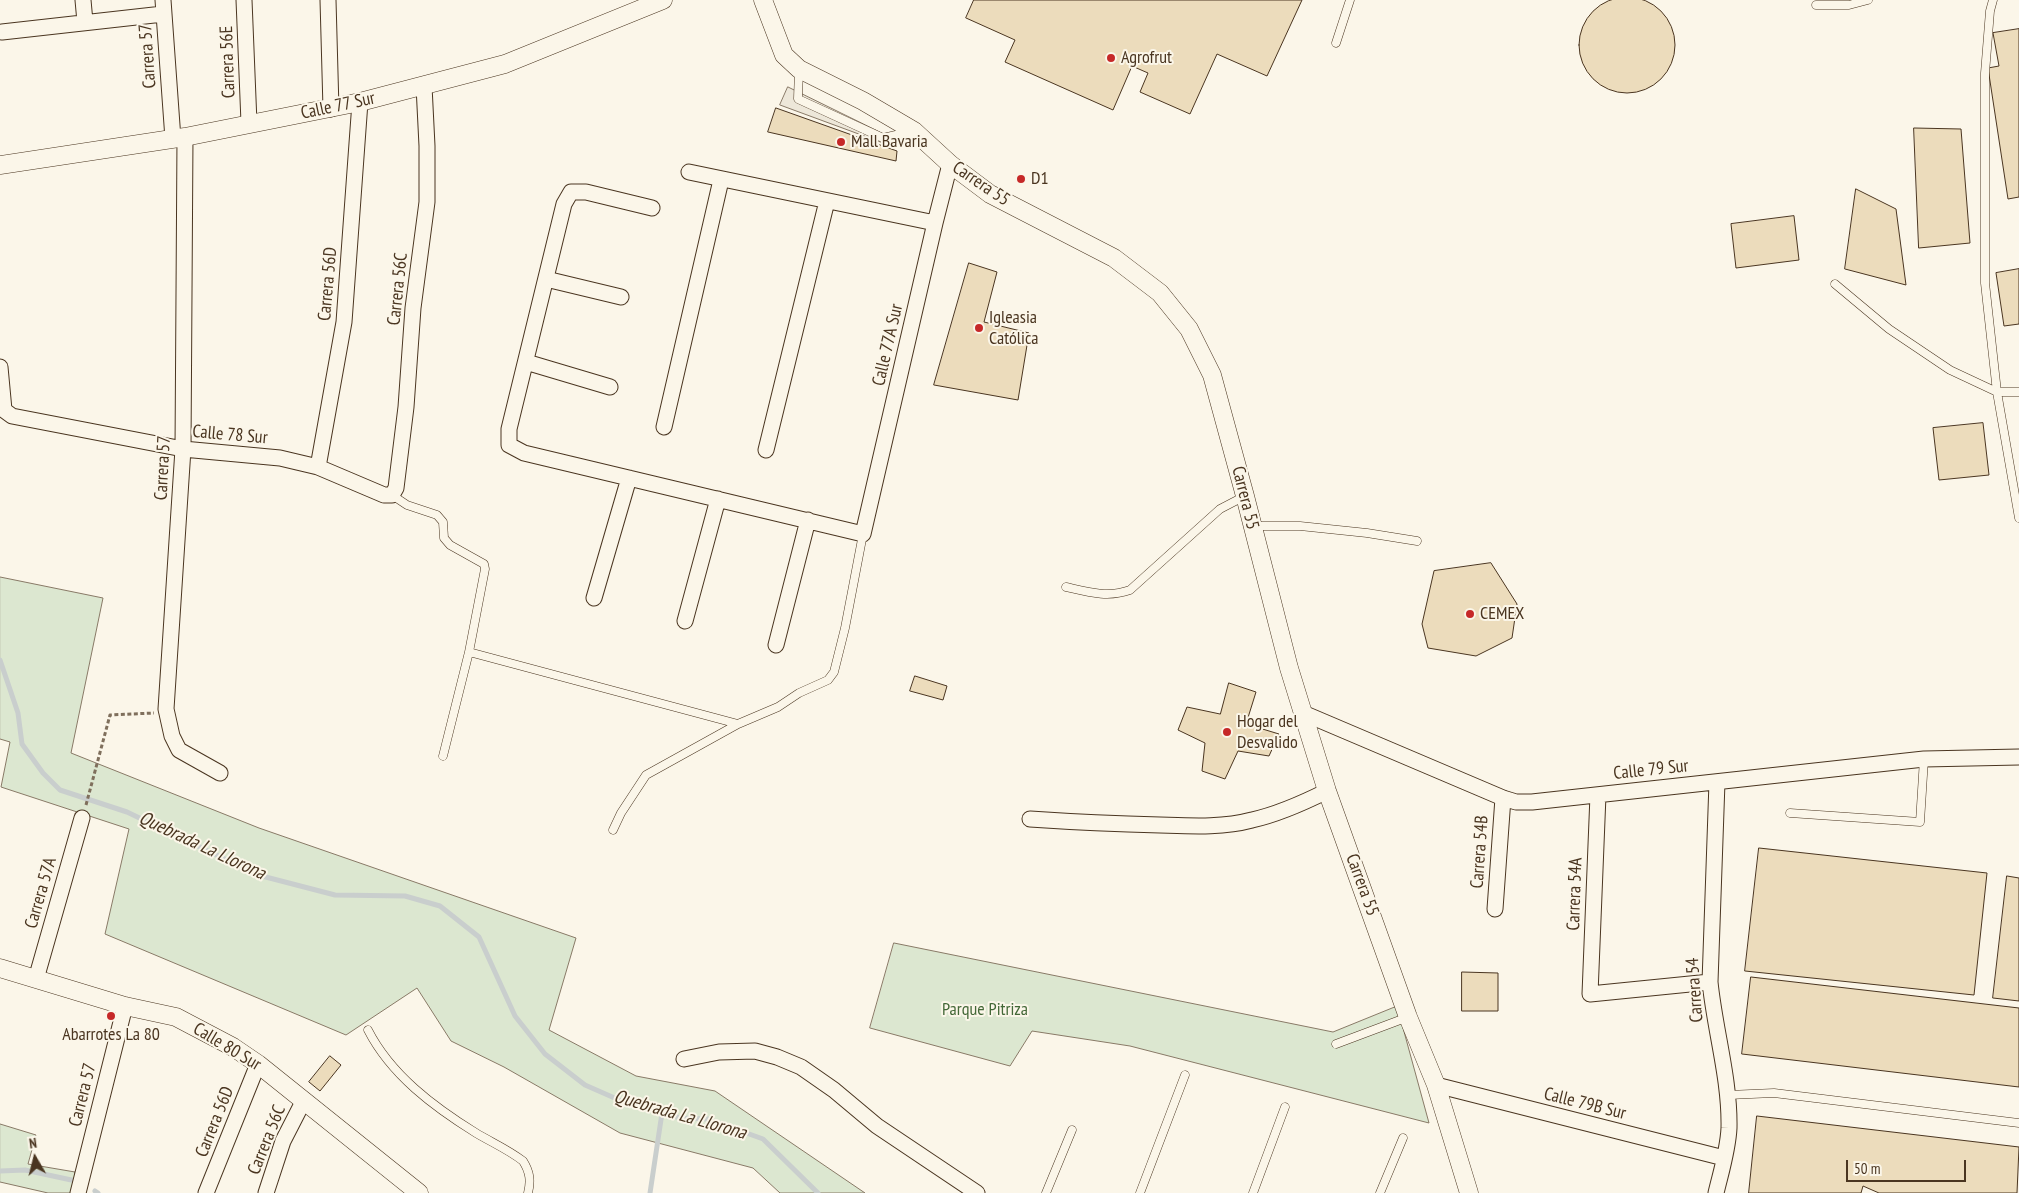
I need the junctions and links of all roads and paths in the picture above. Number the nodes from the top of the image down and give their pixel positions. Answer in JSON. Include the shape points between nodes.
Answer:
{"nodes":[{"id":1,"x":83,"y":0,"type":"edge"},
{"id":2,"x":244,"y":0,"type":"edge"},
{"id":3,"x":328,"y":0,"type":"edge"},
{"id":4,"x":663,"y":0,"type":"edge"},
{"id":5,"x":763,"y":0,"type":"edge"},
{"id":6,"x":1350,"y":0,"type":"edge"},
{"id":7,"x":1868,"y":0,"type":"edge"},
{"id":8,"x":1993,"y":0,"type":"edge"},
{"id":9,"x":1816,"y":5,"type":"dead end"},
{"id":10,"x":163,"y":7,"type":"edge"},
{"id":11,"x":85,"y":22,"type":"junction"},
{"id":12,"x":2,"y":32,"type":"dead end"},
{"id":13,"x":1336,"y":43,"type":"dead end"},
{"id":14,"x":799,"y":69,"type":"junction"},
{"id":15,"x":424,"y":86,"type":"junction"},
{"id":16,"x":360,"y":102,"type":"junction"},
{"id":17,"x":331,"y":109,"type":"junction"},
{"id":18,"x":249,"y":123,"type":"junction"},
{"id":19,"x":914,"y":130,"type":"junction"},
{"id":20,"x":179,"y":138,"type":"junction"},
{"id":21,"x":950,"y":164,"type":"junction"},
{"id":22,"x":0,"y":165,"type":"edge"},
{"id":23,"x":690,"y":172,"type":"dead end"},
{"id":24,"x":722,"y":180,"type":"junction"},
{"id":25,"x":827,"y":201,"type":"junction"},
{"id":26,"x":652,"y":208,"type":"dead end"},
{"id":27,"x":935,"y":223,"type":"junction"},
{"id":28,"x":546,"y":280,"type":"junction"},
{"id":29,"x":1835,"y":284,"type":"dead end"},
{"id":30,"x":621,"y":297,"type":"dead end"},
{"id":31,"x":526,"y":362,"type":"junction"},
{"id":32,"x":0,"y":367,"type":"edge"},
{"id":33,"x":610,"y":387,"type":"dead end"},
{"id":34,"x":1997,"y":392,"type":"junction"},
{"id":35,"x":2019,"y":392,"type":"edge"},
{"id":36,"x":664,"y":427,"type":"dead end"},
{"id":37,"x":183,"y":449,"type":"junction"},
{"id":38,"x":766,"y":450,"type":"dead end"},
{"id":39,"x":318,"y":467,"type":"junction"},
{"id":40,"x":630,"y":478,"type":"junction"},
{"id":41,"x":392,"y":495,"type":"junction"},
{"id":42,"x":1245,"y":496,"type":"junction"},
{"id":43,"x":718,"y":499,"type":"junction"},
{"id":44,"x":2019,"y":518,"type":"edge"},
{"id":45,"x":808,"y":520,"type":"junction"},
{"id":46,"x":1252,"y":526,"type":"junction"},
{"id":47,"x":863,"y":534,"type":"junction"},
{"id":48,"x":1417,"y":541,"type":"dead end"},
{"id":49,"x":1066,"y":587,"type":"dead end"},
{"id":50,"x":594,"y":598,"type":"dead end"},
{"id":51,"x":685,"y":621,"type":"dead end"},
{"id":52,"x":776,"y":645,"type":"dead end"},
{"id":53,"x":470,"y":652,"type":"junction"},
{"id":54,"x":166,"y":709,"type":"junction"},
{"id":55,"x":1303,"y":713,"type":"junction"},
{"id":56,"x":738,"y":724,"type":"junction"},
{"id":57,"x":443,"y":756,"type":"dead end"},
{"id":58,"x":2019,"y":757,"type":"edge"},
{"id":59,"x":1924,"y":759,"type":"junction"},
{"id":60,"x":220,"y":773,"type":"dead end"},
{"id":61,"x":1717,"y":782,"type":"junction"},
{"id":62,"x":90,"y":789,"type":"dead end"},
{"id":63,"x":1327,"y":791,"type":"junction"},
{"id":64,"x":1598,"y":795,"type":"junction"},
{"id":65,"x":1503,"y":798,"type":"junction"},
{"id":66,"x":1790,"y":814,"type":"dead end"},
{"id":67,"x":82,"y":818,"type":"dead end"},
{"id":68,"x":1030,"y":820,"type":"dead end"},
{"id":69,"x":613,"y":830,"type":"dead end"},
{"id":70,"x":1495,"y":909,"type":"dead end"},
{"id":71,"x":0,"y":968,"type":"edge"},
{"id":72,"x":36,"y":978,"type":"junction"},
{"id":73,"x":1710,"y":982,"type":"junction"},
{"id":74,"x":125,"y":1006,"type":"junction"},
{"id":75,"x":1408,"y":1018,"type":"junction"},
{"id":76,"x":368,"y":1030,"type":"dead end"},
{"id":77,"x":1336,"y":1044,"type":"dead end"},
{"id":78,"x":684,"y":1059,"type":"dead end"},
{"id":79,"x":258,"y":1064,"type":"junction"},
{"id":80,"x":1185,"y":1075,"type":"dead end"},
{"id":81,"x":1436,"y":1085,"type":"junction"},
{"id":82,"x":1728,"y":1095,"type":"junction"},
{"id":83,"x":303,"y":1102,"type":"junction"},
{"id":84,"x":1285,"y":1107,"type":"dead end"},
{"id":85,"x":2019,"y":1123,"type":"edge"},
{"id":86,"x":1072,"y":1130,"type":"dead end"},
{"id":87,"x":1403,"y":1138,"type":"dead end"},
{"id":88,"x":1724,"y":1158,"type":"junction"},
{"id":89,"x":417,"y":1192,"type":"edge"},
{"id":90,"x":78,"y":1193,"type":"edge"},
{"id":91,"x":206,"y":1193,"type":"edge"},
{"id":92,"x":266,"y":1193,"type":"edge"},
{"id":93,"x":528,"y":1193,"type":"edge"},
{"id":94,"x":977,"y":1193,"type":"edge"},
{"id":95,"x":1046,"y":1193,"type":"edge"},
{"id":96,"x":1140,"y":1193,"type":"edge"},
{"id":97,"x":1254,"y":1193,"type":"edge"},
{"id":98,"x":1380,"y":1193,"type":"edge"},
{"id":99,"x":1469,"y":1193,"type":"edge"},
{"id":100,"x":1716,"y":1193,"type":"edge"}],
"edges":[{"from":1,"to":11,"type":"street"},
{"from":2,"to":18,"type":"street","name":"Carrera 56E"},
{"from":3,"to":17,"type":"street"},
{"from":4,"to":15,"type":"street","name":"Calle 77 Sur","via":[[505,64]]},
{"from":5,"to":14,"type":"street","name":"Carrera 55","via":[[784,55]]},
{"from":6,"to":13,"type":"lane"},
{"from":7,"to":9,"type":"lane","via":[[1849,5]]},
{"from":8,"to":34,"type":"lane","via":[[1984,73],[1985,274]]},
{"from":10,"to":11,"type":"street"},
{"from":10,"to":20,"type":"street","name":"Carrera 57"},
{"from":11,"to":12,"type":"street"},
{"from":14,"to":19,"type":"street","name":"Carrera 55"},
{"from":14,"to":19,"type":"lane","via":[[798,99],[883,138]]},
{"from":15,"to":16,"type":"street","name":"Calle 77 Sur"},
{"from":15,"to":41,"type":"street","name":"Carrera 56C","via":[[427,202],[413,308],[406,407],[396,488]]},
{"from":16,"to":17,"type":"street","name":"Calle 77 Sur"},
{"from":16,"to":39,"type":"street","name":"Carrera 56D","via":[[344,322]]},
{"from":17,"to":18,"type":"street","name":"Calle 77 Sur"},
{"from":18,"to":20,"type":"street","name":"Calle 77 Sur"},
{"from":19,"to":21,"type":"street","name":"Carrera 55"},
{"from":20,"to":22,"type":"street","name":"Calle 77 Sur"},
{"from":20,"to":37,"type":"street","name":"Carrera 57"},
{"from":21,"to":27,"type":"street","name":"Calle 77A Sur"},
{"from":21,"to":42,"type":"street","name":"Carrera 55","via":[[990,194],[1114,258],[1160,293],[1189,329],[1212,375]]},
{"from":23,"to":24,"type":"street"},
{"from":24,"to":25,"type":"street"},
{"from":24,"to":36,"type":"street"},
{"from":25,"to":27,"type":"street"},
{"from":25,"to":38,"type":"street"},
{"from":26,"to":28,"type":"street","via":[[586,192],[571,192],[564,204]]},
{"from":27,"to":47,"type":"street","name":"Calle 77A Sur"},
{"from":28,"to":30,"type":"street"},
{"from":28,"to":31,"type":"street"},
{"from":29,"to":34,"type":"lane","via":[[1889,330],[1950,370]]},
{"from":31,"to":33,"type":"street"},
{"from":31,"to":40,"type":"street","via":[[509,429],[509,445],[524,453]]},
{"from":32,"to":37,"type":"street","name":"Calle 78 Sur","via":[[4,410],[12,416]]},
{"from":34,"to":35,"type":"lane"},
{"from":34,"to":44,"type":"lane"},
{"from":37,"to":39,"type":"street","name":"Calle 78 Sur","via":[[280,458]]},
{"from":37,"to":54,"type":"street","name":"Carrera 57"},
{"from":39,"to":41,"type":"street","name":"Calle 78 Sur","via":[[384,495]]},
{"from":40,"to":43,"type":"street"},
{"from":40,"to":50,"type":"street"},
{"from":41,"to":53,"type":"lane","via":[[407,505],[437,515],[442,522],[444,538],[450,545],[484,564]]},
{"from":42,"to":46,"type":"street","name":"Carrera 55"},
{"from":42,"to":49,"type":"lane","via":[[1220,509],[1130,590],[1107,594]]},
{"from":43,"to":45,"type":"street"},
{"from":43,"to":51,"type":"street"},
{"from":45,"to":47,"type":"street"},
{"from":45,"to":52,"type":"street"},
{"from":46,"to":48,"type":"lane","via":[[1300,526]]},
{"from":46,"to":55,"type":"street","name":"Carrera 55"},
{"from":47,"to":56,"type":"lane","via":[[834,672],[828,680]]},
{"from":53,"to":56,"type":"lane"},
{"from":53,"to":57,"type":"lane"},
{"from":54,"to":60,"type":"street","name":"Carrera 57","via":[[179,750]]},
{"from":54,"to":62,"type":"path","via":[[110,715]]},
{"from":55,"to":63,"type":"street","name":"Carrera 55"},
{"from":55,"to":65,"type":"street","name":"Calle 79 Sur"},
{"from":56,"to":69,"type":"lane","via":[[646,775]]},
{"from":58,"to":59,"type":"street","name":"Calle 79 Sur"},
{"from":59,"to":61,"type":"street","name":"Calle 79 Sur"},
{"from":59,"to":66,"type":"lane","via":[[1920,822]]},
{"from":61,"to":64,"type":"street","name":"Calle 79 Sur"},
{"from":61,"to":73,"type":"street","name":"Carrera 54"},
{"from":63,"to":68,"type":"street","via":[[1276,814],[1224,824],[1196,826]]},
{"from":63,"to":75,"type":"street","name":"Carrera 55"},
{"from":64,"to":65,"type":"street","name":"Calle 79 Sur","via":[[1532,802]]},
{"from":64,"to":73,"type":"street","name":"Carrera 54A","via":[[1590,994]]},
{"from":65,"to":70,"type":"street","name":"Carrera 54B"},
{"from":67,"to":72,"type":"street","name":"Carrera 57A"},
{"from":71,"to":72,"type":"street","name":"Calle 80 Sur"},
{"from":72,"to":74,"type":"street","name":"Calle 80 Sur"},
{"from":73,"to":82,"type":"street","name":"Carrera 54"},
{"from":74,"to":79,"type":"street","name":"Calle 80 Sur","via":[[176,1018],[233,1047]]},
{"from":74,"to":90,"type":"street","name":"Carrera 57"},
{"from":75,"to":77,"type":"lane"},
{"from":75,"to":81,"type":"street","name":"Carrera 55"},
{"from":76,"to":93,"type":"lane","via":[[397,1071],[441,1111],[523,1161],[529,1171]]},
{"from":78,"to":94,"type":"street","via":[[719,1052],[755,1051],[801,1067],[877,1126]]},
{"from":79,"to":83,"type":"street","name":"Calle 80 Sur"},
{"from":79,"to":91,"type":"street","name":"Carrera 56D"},
{"from":80,"to":96,"type":"lane"},
{"from":81,"to":88,"type":"street","name":"Calle 79B Sur"},
{"from":81,"to":99,"type":"street","name":"Carrera 55"},
{"from":82,"to":85,"type":"lane","via":[[1774,1093]]},
{"from":82,"to":88,"type":"street","name":"Carrera 54","via":[[1729,1130]]},
{"from":83,"to":89,"type":"street","name":"Calle 80 Sur"},
{"from":83,"to":92,"type":"street","name":"Carrera 56C","via":[[283,1141]]},
{"from":84,"to":97,"type":"lane"},
{"from":86,"to":95,"type":"lane"},
{"from":87,"to":98,"type":"lane"},
{"from":88,"to":100,"type":"street","name":"Carrera 54"}]}
